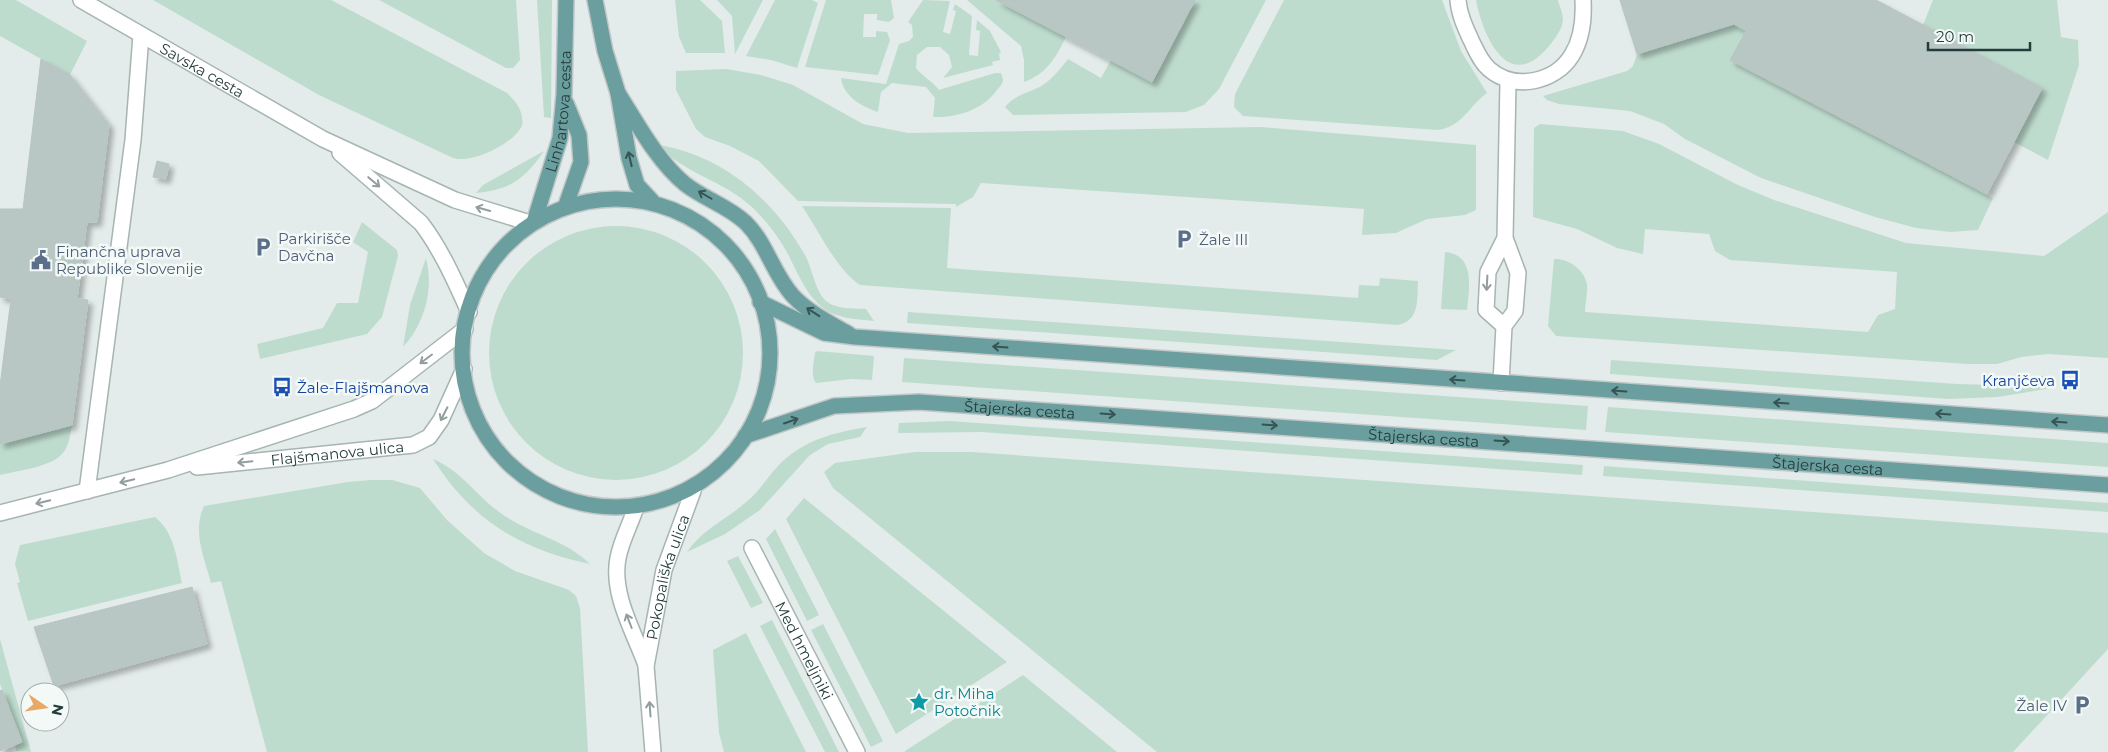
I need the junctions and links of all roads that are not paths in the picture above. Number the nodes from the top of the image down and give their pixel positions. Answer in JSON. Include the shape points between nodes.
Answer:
{"nodes":[{"id":1,"x":80,"y":0,"type":"edge"},
{"id":2,"x":566,"y":0,"type":"edge"},
{"id":3,"x":595,"y":0,"type":"edge"},
{"id":4,"x":1458,"y":0,"type":"edge"},
{"id":5,"x":1583,"y":0,"type":"edge"},
{"id":6,"x":141,"y":35,"type":"junction"},
{"id":7,"x":1508,"y":80,"type":"junction"},
{"id":8,"x":618,"y":93,"type":"junction"},
{"id":9,"x":564,"y":94,"type":"junction"},
{"id":10,"x":323,"y":139,"type":"junction"},
{"id":11,"x":652,"y":201,"type":"junction"},
{"id":12,"x":566,"y":205,"type":"junction"},
{"id":13,"x":533,"y":221,"type":"junction"},
{"id":14,"x":1505,"y":238,"type":"junction"},
{"id":15,"x":760,"y":302,"type":"junction"},
{"id":16,"x":468,"y":312,"type":"junction"},
{"id":17,"x":1504,"y":326,"type":"junction"},
{"id":18,"x":465,"y":329,"type":"junction"},
{"id":19,"x":855,"y":337,"type":"junction"},
{"id":20,"x":464,"y":369,"type":"junction"},
{"id":21,"x":1501,"y":383,"type":"junction"},
{"id":22,"x":2108,"y":425,"type":"edge"},
{"id":23,"x":745,"y":436,"type":"junction"},
{"id":24,"x":168,"y":470,"type":"junction"},
{"id":25,"x":2108,"y":484,"type":"edge"},
{"id":26,"x":87,"y":491,"type":"junction"},
{"id":27,"x":693,"y":491,"type":"junction"},
{"id":28,"x":636,"y":507,"type":"junction"},
{"id":29,"x":0,"y":514,"type":"edge"},
{"id":30,"x":752,"y":548,"type":"dead end"},
{"id":31,"x":646,"y":666,"type":"junction"},
{"id":32,"x":653,"y":752,"type":"edge"},
{"id":33,"x":857,"y":752,"type":"edge"}],
"edges":[{"from":1,"to":6,"type":"street","name":"Savska cesta"},
{"from":2,"to":9,"type":"main road","name":"Linhartova cesta"},
{"from":3,"to":8,"type":"main road","via":[[604,51]]},
{"from":4,"to":7,"type":"street","via":[[1462,18],[1482,62]]},
{"from":5,"to":7,"type":"street","via":[[1582,32],[1564,66],[1536,81],[1519,83]]},
{"from":6,"to":10,"type":"street","name":"Savska cesta"},
{"from":6,"to":26,"type":"street","via":[[133,140]]},
{"from":7,"to":14,"type":"street"},
{"from":11,"to":8,"type":"main road","one_way":true,"via":[[637,185]]},
{"from":19,"to":8,"type":"main road","one_way":true,"via":[[793,295],[757,235],[733,212],[686,184],[649,144]]},
{"from":9,"to":12,"type":"main road","via":[[579,135],[581,162]]},
{"from":9,"to":13,"type":"main road","name":"Linhartova cesta","via":[[560,138]]},
{"from":13,"to":10,"type":"street","name":"Savska cesta","one_way":true,"via":[[454,200]]},
{"from":10,"to":16,"type":"street","name":"Savska cesta","one_way":true,"via":[[421,223],[454,278]]},
{"from":11,"to":12,"type":"main road","via":[[612,198]]},
{"from":11,"to":15,"type":"main road","via":[[687,214],[716,236],[746,272]]},
{"from":12,"to":13,"type":"main road"},
{"from":13,"to":16,"type":"main road","via":[[495,256],[480,281]]},
{"from":14,"to":17,"type":"street","via":[[1518,273],[1515,311]]},
{"from":14,"to":17,"type":"street","one_way":true,"via":[[1488,272],[1486,310]]},
{"from":15,"to":19,"type":"main road","via":[[824,333]]},
{"from":15,"to":23,"type":"main road","via":[[767,345],[766,371],[760,399]]},
{"from":16,"to":18,"type":"main road"},
{"from":17,"to":21,"type":"street"},
{"from":18,"to":20,"type":"main road"},
{"from":18,"to":24,"type":"street","name":"Flajšmanova ulica","one_way":true,"via":[[372,401]]},
{"from":21,"to":19,"type":"main road","one_way":true},
{"from":20,"to":24,"type":"street","name":"Flajšmanova ulica","one_way":true,"via":[[441,420],[429,437],[413,445]]},
{"from":20,"to":28,"type":"main road","via":[[476,412],[490,442],[519,473],[544,489],[578,503],[605,508]]},
{"from":22,"to":21,"type":"main road","one_way":true},
{"from":23,"to":25,"type":"main road","name":"Štajerska cesta","one_way":true,"via":[[834,406],[919,402]]},
{"from":23,"to":27,"type":"main road"},
{"from":24,"to":26,"type":"street","name":"Flajšmanova ulica","one_way":true},
{"from":26,"to":29,"type":"street","name":"Flajšmanova ulica","one_way":true},
{"from":27,"to":28,"type":"main road","via":[[667,501]]},
{"from":27,"to":31,"type":"street","name":"Pokopališka ulica","via":[[664,570]]},
{"from":31,"to":28,"type":"street","name":"Pokopališka ulica","one_way":true,"via":[[618,592],[616,574],[618,556]]},
{"from":30,"to":33,"type":"street","name":"Med hmeljniki"},
{"from":32,"to":31,"type":"street","name":"Pokopališka ulica","one_way":true}]}
